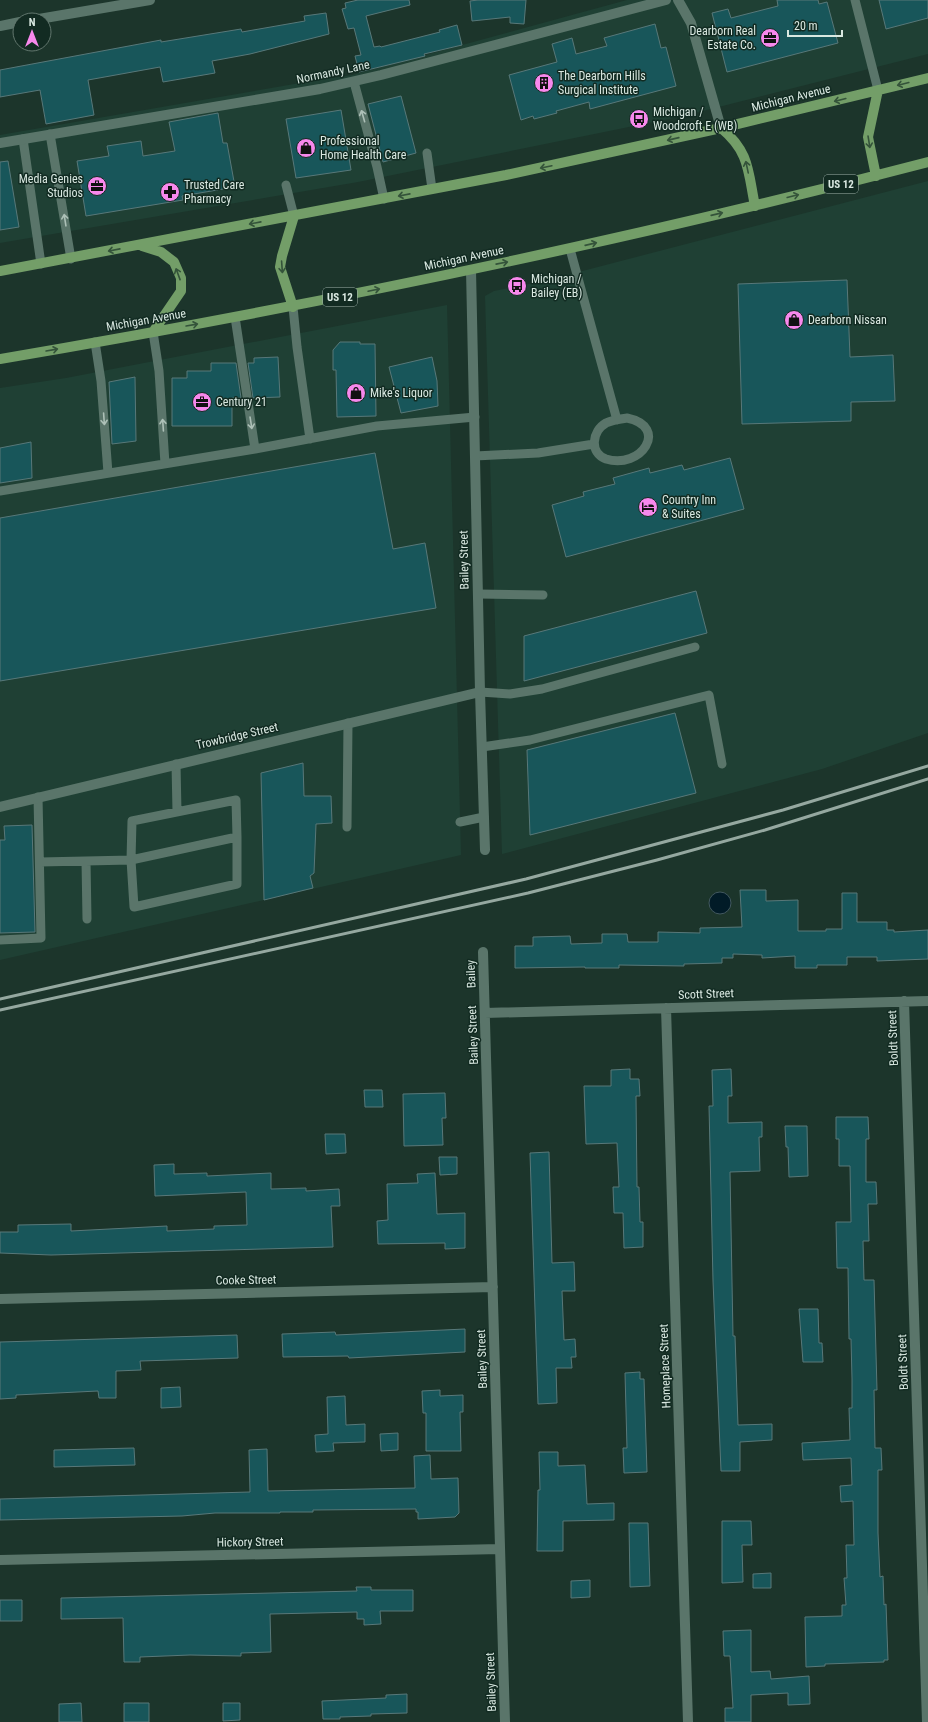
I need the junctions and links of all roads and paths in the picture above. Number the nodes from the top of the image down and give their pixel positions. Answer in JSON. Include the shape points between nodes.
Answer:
{"nodes":[{"id":1,"x":150,"y":0,"type":"edge"},
{"id":2,"x":666,"y":0,"type":"edge"},
{"id":3,"x":678,"y":0,"type":"edge"},
{"id":4,"x":855,"y":0,"type":"edge"},
{"id":5,"x":130,"y":2,"type":"edge"},
{"id":6,"x":52,"y":16,"type":"edge"},
{"id":7,"x":12,"y":24,"type":"edge"},
{"id":8,"x":0,"y":26,"type":"edge"},
{"id":9,"x":928,"y":78,"type":"edge"},
{"id":10,"x":354,"y":82,"type":"junction"},
{"id":11,"x":878,"y":90,"type":"junction"},
{"id":12,"x":721,"y":128,"type":"junction"},
{"id":13,"x":50,"y":134,"type":"junction"},
{"id":14,"x":23,"y":139,"type":"junction"},
{"id":15,"x":0,"y":143,"type":"edge"},
{"id":16,"x":427,"y":154,"type":"dead end"},
{"id":17,"x":928,"y":162,"type":"edge"},
{"id":18,"x":876,"y":176,"type":"junction"},
{"id":19,"x":286,"y":185,"type":"dead end"},
{"id":20,"x":432,"y":189,"type":"junction"},
{"id":21,"x":384,"y":199,"type":"junction"},
{"id":22,"x":755,"y":206,"type":"junction"},
{"id":23,"x":294,"y":216,"type":"junction"},
{"id":24,"x":140,"y":245,"type":"junction"},
{"id":25,"x":570,"y":249,"type":"junction"},
{"id":26,"x":71,"y":258,"type":"junction"},
{"id":27,"x":41,"y":264,"type":"junction"},
{"id":28,"x":471,"y":270,"type":"junction"},
{"id":29,"x":0,"y":271,"type":"edge"},
{"id":30,"x":293,"y":307,"type":"junction"},
{"id":31,"x":235,"y":317,"type":"junction"},
{"id":32,"x":153,"y":332,"type":"junction"},
{"id":33,"x":95,"y":342,"type":"junction"},
{"id":34,"x":0,"y":359,"type":"edge"},
{"id":35,"x":475,"y":417,"type":"junction"},
{"id":36,"x":617,"y":420,"type":"junction"},
{"id":37,"x":310,"y":439,"type":"junction"},
{"id":38,"x":594,"y":444,"type":"junction"},
{"id":39,"x":255,"y":449,"type":"junction"},
{"id":40,"x":475,"y":456,"type":"junction"},
{"id":41,"x":165,"y":464,"type":"junction"},
{"id":42,"x":108,"y":473,"type":"junction"},
{"id":43,"x":0,"y":491,"type":"edge"},
{"id":44,"x":478,"y":594,"type":"junction"},
{"id":45,"x":543,"y":595,"type":"dead end"},
{"id":46,"x":695,"y":647,"type":"dead end"},
{"id":47,"x":480,"y":692,"type":"junction"},
{"id":48,"x":348,"y":723,"type":"junction"},
{"id":49,"x":482,"y":747,"type":"junction"},
{"id":50,"x":176,"y":764,"type":"junction"},
{"id":51,"x":722,"y":764,"type":"dead end"},
{"id":52,"x":38,"y":797,"type":"junction"},
{"id":53,"x":0,"y":806,"type":"edge"},
{"id":54,"x":177,"y":812,"type":"junction"},
{"id":55,"x":484,"y":817,"type":"junction"},
{"id":56,"x":460,"y":822,"type":"dead end"},
{"id":57,"x":346,"y":827,"type":"dead end"},
{"id":58,"x":237,"y":837,"type":"junction"},
{"id":59,"x":485,"y":850,"type":"dead end"},
{"id":60,"x":131,"y":860,"type":"junction"},
{"id":61,"x":86,"y":861,"type":"junction"},
{"id":62,"x":40,"y":862,"type":"junction"},
{"id":63,"x":87,"y":919,"type":"dead end"},
{"id":64,"x":0,"y":940,"type":"edge"},
{"id":65,"x":483,"y":952,"type":"dead end"},
{"id":66,"x":485,"y":994,"type":"joint"},
{"id":67,"x":904,"y":1001,"type":"junction"},
{"id":68,"x":928,"y":1001,"type":"edge"},
{"id":69,"x":666,"y":1008,"type":"junction"},
{"id":70,"x":485,"y":1013,"type":"junction"},
{"id":71,"x":493,"y":1287,"type":"junction"},
{"id":72,"x":0,"y":1299,"type":"edge"},
{"id":73,"x":500,"y":1549,"type":"junction"},
{"id":74,"x":0,"y":1560,"type":"edge"},
{"id":75,"x":505,"y":1722,"type":"edge"},
{"id":76,"x":688,"y":1722,"type":"edge"},
{"id":77,"x":927,"y":1722,"type":"edge"}],
"edges":[{"from":1,"to":5,"type":"street"},
{"from":2,"to":10,"type":"street","name":"Normandy Lane"},
{"from":3,"to":12,"type":"street","via":[[691,23]]},
{"from":4,"to":11,"type":"lane"},
{"from":5,"to":6,"type":"street"},
{"from":7,"to":8,"type":"street"},
{"from":9,"to":11,"type":"main road","name":"Michigan Avenue","one_way":true},
{"from":10,"to":13,"type":"street","name":"Normandy Lane"},
{"from":21,"to":10,"type":"lane","one_way":true,"via":[[378,167]]},
{"from":11,"to":12,"type":"main road","name":"Michigan Avenue","one_way":true},
{"from":11,"to":18,"type":"main road","one_way":true,"via":[[868,136]]},
{"from":12,"to":20,"type":"main road","name":"Michigan Avenue","one_way":true},
{"from":22,"to":12,"type":"main road","one_way":true,"via":[[741,149]]},
{"from":13,"to":14,"type":"street","name":"Normandy Lane"},
{"from":26,"to":13,"type":"lane","one_way":true},
{"from":14,"to":15,"type":"street","name":"Normandy Lane"},
{"from":14,"to":27,"type":"lane"},
{"from":16,"to":20,"type":"lane"},
{"from":17,"to":18,"type":"main road","name":"Michigan Avenue","number":"US 12"},
{"from":22,"to":18,"type":"main road","name":"Michigan Avenue","number":"US 12","one_way":true},
{"from":19,"to":23,"type":"lane"},
{"from":20,"to":21,"type":"main road","name":"Michigan Avenue","one_way":true},
{"from":21,"to":23,"type":"main road","name":"Michigan Avenue"},
{"from":25,"to":22,"type":"main road","name":"Michigan Avenue","number":"US 12","one_way":true},
{"from":23,"to":24,"type":"main road","name":"Michigan Avenue","one_way":true},
{"from":23,"to":30,"type":"main road","one_way":true,"via":[[280,268]]},
{"from":24,"to":26,"type":"main road","name":"Michigan Avenue","one_way":true},
{"from":32,"to":24,"type":"main road","one_way":true,"via":[[181,291],[181,278],[174,262],[161,252]]},
{"from":28,"to":25,"type":"main road","name":"Michigan Avenue","number":"US 12","one_way":true},
{"from":25,"to":36,"type":"lane"},
{"from":26,"to":27,"type":"main road","name":"Michigan Avenue"},
{"from":27,"to":29,"type":"main road","name":"Michigan Avenue"},
{"from":30,"to":28,"type":"main road","name":"Michigan Avenue","number":"US 12","one_way":true},
{"from":28,"to":35,"type":"street","name":"Bailey Street"},
{"from":30,"to":31,"type":"main road","name":"Michigan Avenue","number":"US 12"},
{"from":30,"to":37,"type":"lane"},
{"from":32,"to":31,"type":"main road","name":"Michigan Avenue","number":"US 12","one_way":true},
{"from":31,"to":39,"type":"lane","one_way":true},
{"from":32,"to":33,"type":"main road","name":"Michigan Avenue","number":"US 12"},
{"from":41,"to":32,"type":"lane","one_way":true,"via":[[159,371]]},
{"from":34,"to":33,"type":"main road","name":"Michigan Avenue","number":"US 12","one_way":true},
{"from":33,"to":42,"type":"lane","one_way":true,"via":[[101,381]]},
{"from":35,"to":37,"type":"lane","via":[[377,426]]},
{"from":35,"to":40,"type":"street","name":"Bailey Street"},
{"from":36,"to":38,"type":"lane","via":[[602,426]]},
{"from":36,"to":38,"type":"lane","via":[[627,418],[642,425],[649,437],[644,450],[629,459],[612,460],[599,455]]},
{"from":37,"to":39,"type":"lane"},
{"from":38,"to":40,"type":"lane","via":[[538,454]]},
{"from":39,"to":41,"type":"lane"},
{"from":40,"to":44,"type":"street","name":"Bailey Street"},
{"from":41,"to":42,"type":"lane"},
{"from":42,"to":43,"type":"lane"},
{"from":44,"to":45,"type":"lane"},
{"from":44,"to":47,"type":"street","name":"Bailey Street"},
{"from":46,"to":47,"type":"lane","via":[[542,689],[510,694]]},
{"from":47,"to":48,"type":"street","name":"Trowbridge Street"},
{"from":47,"to":49,"type":"street","name":"Bailey Street"},
{"from":48,"to":50,"type":"street","name":"Trowbridge Street"},
{"from":48,"to":57,"type":"lane"},
{"from":49,"to":51,"type":"lane","via":[[530,740],[709,695]]},
{"from":49,"to":55,"type":"street","name":"Bailey Street"},
{"from":50,"to":52,"type":"street","name":"Trowbridge Street"},
{"from":50,"to":54,"type":"lane"},
{"from":52,"to":53,"type":"street","name":"Trowbridge Street"},
{"from":52,"to":62,"type":"lane"},
{"from":54,"to":58,"type":"lane","via":[[236,800]]},
{"from":54,"to":60,"type":"lane","via":[[132,821]]},
{"from":55,"to":56,"type":"lane"},
{"from":55,"to":59,"type":"street","name":"Bailey Street"},
{"from":58,"to":60,"type":"lane"},
{"from":58,"to":60,"type":"lane","via":[[237,884],[134,907]]},
{"from":60,"to":61,"type":"lane"},
{"from":61,"to":62,"type":"lane"},
{"from":61,"to":63,"type":"lane"},
{"from":62,"to":64,"type":"lane","via":[[41,938]]},
{"from":65,"to":66,"type":"street","name":"Bailey"},
{"from":66,"to":70,"type":"street","name":"Bailey Street"},
{"from":67,"to":68,"type":"street","name":"Scott Street"},
{"from":67,"to":69,"type":"street","name":"Scott Street"},
{"from":67,"to":77,"type":"street","name":"Boldt Street"},
{"from":69,"to":70,"type":"street","name":"Scott Street"},
{"from":69,"to":76,"type":"street","name":"Homeplace Street"},
{"from":70,"to":71,"type":"street","name":"Bailey Street"},
{"from":71,"to":72,"type":"street","name":"Cooke Street"},
{"from":71,"to":73,"type":"street","name":"Bailey Street"},
{"from":73,"to":74,"type":"street","name":"Hickory Street"},
{"from":73,"to":75,"type":"street","name":"Bailey Street"}]}
